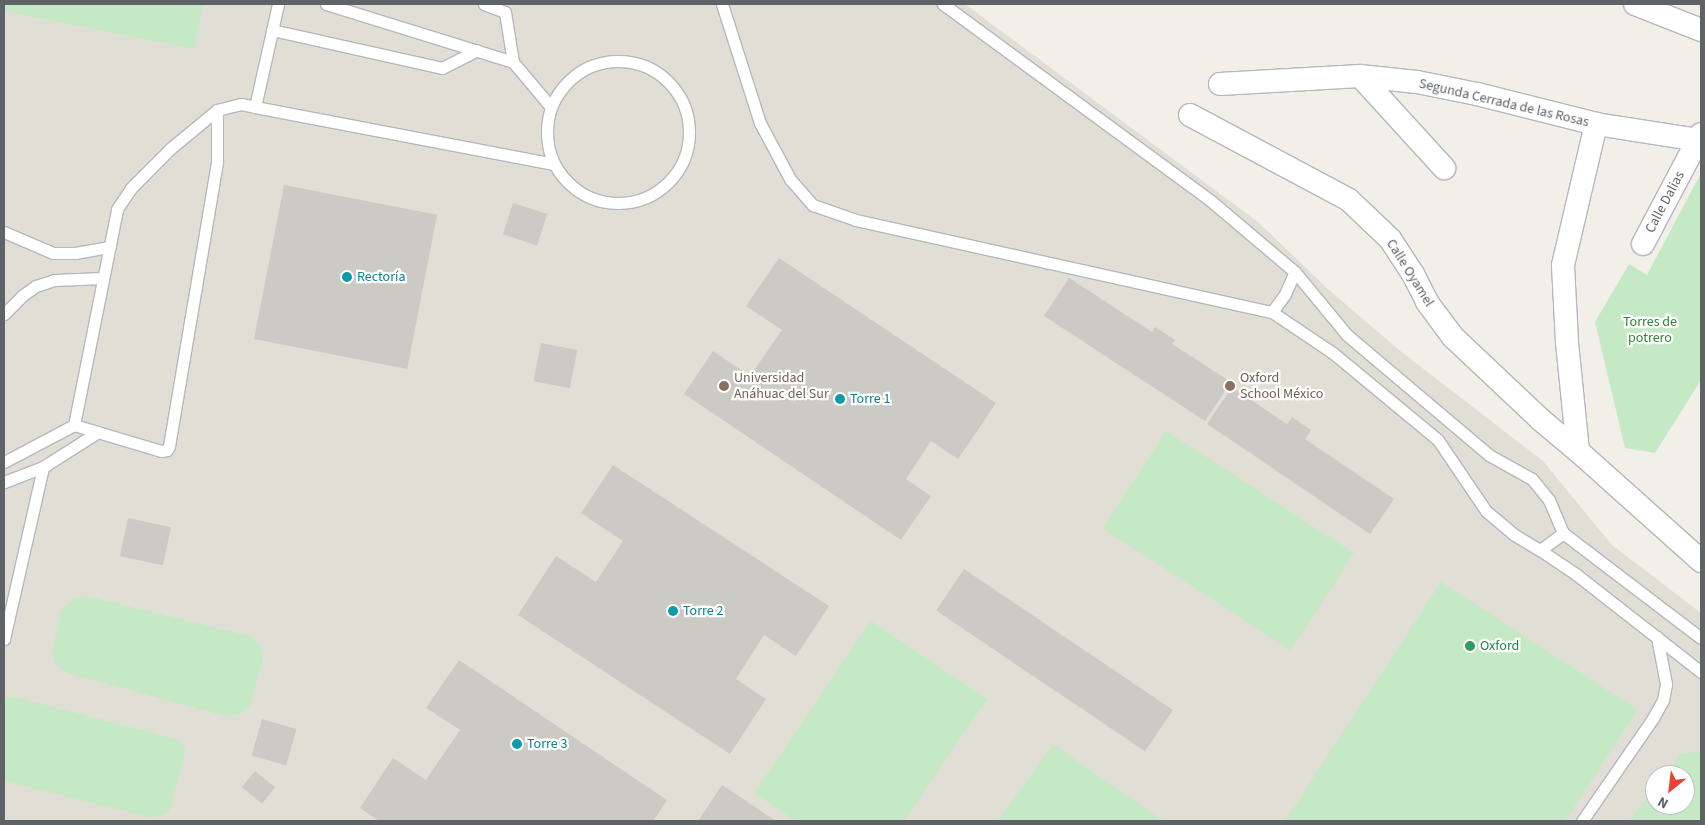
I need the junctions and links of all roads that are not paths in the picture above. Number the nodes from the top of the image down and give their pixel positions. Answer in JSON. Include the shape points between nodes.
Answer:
{"nodes":[{"id":1,"x":278,"y":4,"type":"edge"},
{"id":2,"x":326,"y":4,"type":"edge"},
{"id":3,"x":484,"y":4,"type":"edge"},
{"id":4,"x":722,"y":4,"type":"edge"},
{"id":5,"x":944,"y":4,"type":"edge"},
{"id":6,"x":1635,"y":4,"type":"edge"},
{"id":7,"x":272,"y":30,"type":"junction"},
{"id":8,"x":1701,"y":30,"type":"edge"},
{"id":9,"x":477,"y":50,"type":"junction"},
{"id":10,"x":513,"y":62,"type":"junction"},
{"id":11,"x":1360,"y":76,"type":"junction"},
{"id":12,"x":1220,"y":84,"type":"dead end"},
{"id":13,"x":550,"y":106,"type":"junction"},
{"id":14,"x":255,"y":107,"type":"junction"},
{"id":15,"x":216,"y":110,"type":"junction"},
{"id":16,"x":1190,"y":115,"type":"dead end"},
{"id":17,"x":1596,"y":124,"type":"junction"},
{"id":18,"x":1700,"y":137,"type":"edge"},
{"id":19,"x":553,"y":164,"type":"junction"},
{"id":20,"x":1444,"y":168,"type":"dead end"},
{"id":21,"x":4,"y":232,"type":"edge"},
{"id":22,"x":1643,"y":244,"type":"dead end"},
{"id":23,"x":109,"y":247,"type":"junction"},
{"id":24,"x":1295,"y":272,"type":"junction"},
{"id":25,"x":103,"y":278,"type":"junction"},
{"id":26,"x":1272,"y":312,"type":"junction"},
{"id":27,"x":4,"y":314,"type":"edge"},
{"id":28,"x":74,"y":425,"type":"junction"},
{"id":29,"x":98,"y":432,"type":"junction"},
{"id":30,"x":1578,"y":450,"type":"junction"},
{"id":31,"x":4,"y":462,"type":"edge"},
{"id":32,"x":43,"y":467,"type":"junction"},
{"id":33,"x":4,"y":482,"type":"edge"},
{"id":34,"x":1563,"y":533,"type":"junction"},
{"id":35,"x":1540,"y":550,"type":"junction"},
{"id":36,"x":1701,"y":561,"type":"edge"},
{"id":37,"x":1657,"y":637,"type":"junction"},
{"id":38,"x":1701,"y":638,"type":"edge"},
{"id":39,"x":4,"y":639,"type":"edge"},
{"id":40,"x":1701,"y":672,"type":"edge"},
{"id":41,"x":1582,"y":821,"type":"edge"}],
"edges":[{"from":1,"to":7,"type":"lane"},
{"from":2,"to":9,"type":"lane"},
{"from":3,"to":10,"type":"lane","via":[[505,12]]},
{"from":4,"to":26,"type":"lane","via":[[760,123],[790,179],[813,205],[856,220]]},
{"from":5,"to":24,"type":"lane","via":[[1210,201]]},
{"from":6,"to":8,"type":"street"},
{"from":7,"to":9,"type":"lane","via":[[442,68]]},
{"from":7,"to":14,"type":"lane"},
{"from":9,"to":10,"type":"lane"},
{"from":10,"to":13,"type":"lane"},
{"from":11,"to":12,"type":"street","name":"Segunda Cerrada de las Rosas"},
{"from":11,"to":17,"type":"street","name":"Segunda Cerrada de las Rosas","via":[[1469,92]]},
{"from":11,"to":20,"type":"street"},
{"from":13,"to":19,"type":"lane","via":[[546,135]]},
{"from":13,"to":19,"type":"lane","via":[[564,84],[584,69],[609,60],[636,62],[660,74],[679,93],[691,130],[682,168],[654,196],[616,205],[578,193]]},
{"from":14,"to":15,"type":"lane","via":[[241,104]]},
{"from":14,"to":19,"type":"lane"},
{"from":15,"to":23,"type":"lane","via":[[131,188],[117,209]]},
{"from":15,"to":29,"type":"lane","via":[[217,161],[169,446],[161,451]]},
{"from":16,"to":30,"type":"street","name":"Calle Oyamel","via":[[1348,200],[1390,239],[1427,302],[1453,338]]},
{"from":17,"to":18,"type":"street","name":"Segunda Cerrada de las Rosas"},
{"from":17,"to":30,"type":"street","via":[[1563,265]]},
{"from":18,"to":22,"type":"street","name":"Calle Dalias"},
{"from":21,"to":23,"type":"lane","via":[[54,253]]},
{"from":23,"to":25,"type":"lane"},
{"from":24,"to":26,"type":"lane"},
{"from":24,"to":34,"type":"lane","via":[[1347,335],[1489,455],[1532,478],[1549,500]]},
{"from":25,"to":27,"type":"lane","via":[[54,280],[36,286]]},
{"from":25,"to":28,"type":"lane"},
{"from":26,"to":35,"type":"lane","via":[[1333,353],[1438,440],[1486,511],[1513,534]]},
{"from":28,"to":29,"type":"lane"},
{"from":28,"to":31,"type":"lane"},
{"from":29,"to":32,"type":"lane"},
{"from":30,"to":36,"type":"street","name":"Calle Oyamel"},
{"from":32,"to":33,"type":"lane"},
{"from":32,"to":39,"type":"lane"},
{"from":34,"to":35,"type":"lane"},
{"from":34,"to":38,"type":"lane"},
{"from":35,"to":37,"type":"lane"},
{"from":37,"to":40,"type":"lane"},
{"from":37,"to":41,"type":"lane","via":[[1666,684],[1663,700]]}]}
